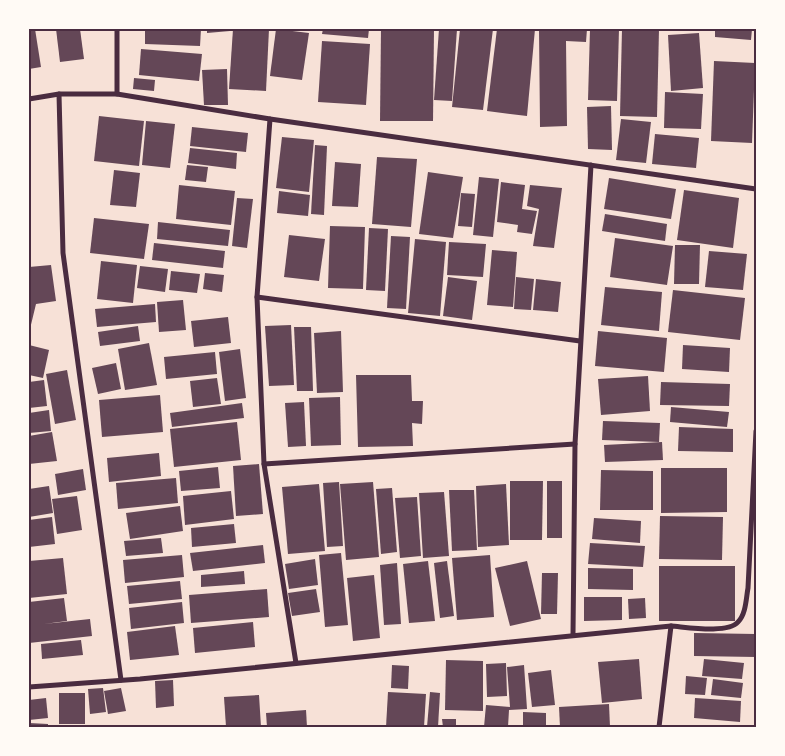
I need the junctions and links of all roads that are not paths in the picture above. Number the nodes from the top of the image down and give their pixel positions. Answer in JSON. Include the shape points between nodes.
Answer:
{"nodes":[{"id":1,"x":117,"y":29,"type":"edge"},
{"id":2,"x":59,"y":94,"type":"junction"},
{"id":3,"x":117,"y":94,"type":"junction"},
{"id":4,"x":29,"y":98,"type":"edge"},
{"id":5,"x":270,"y":119,"type":"junction"},
{"id":6,"x":591,"y":165,"type":"junction"},
{"id":7,"x":756,"y":189,"type":"edge"},
{"id":8,"x":257,"y":297,"type":"junction"},
{"id":9,"x":580,"y":341,"type":"junction"},
{"id":10,"x":756,"y":431,"type":"edge"},
{"id":11,"x":575,"y":444,"type":"junction"},
{"id":12,"x":264,"y":464,"type":"junction"},
{"id":13,"x":671,"y":626,"type":"junction"},
{"id":14,"x":572,"y":635,"type":"junction"},
{"id":15,"x":296,"y":663,"type":"junction"},
{"id":16,"x":121,"y":680,"type":"junction"},
{"id":17,"x":29,"y":687,"type":"edge"},
{"id":18,"x":659,"y":727,"type":"edge"}],
"edges":[{"from":1,"to":3,"type":"street"},
{"from":2,"to":3,"type":"street"},
{"from":2,"to":4,"type":"street"},
{"from":2,"to":16,"type":"street","via":[[63,253]]},
{"from":3,"to":5,"type":"street"},
{"from":5,"to":6,"type":"street"},
{"from":5,"to":8,"type":"street"},
{"from":6,"to":7,"type":"street"},
{"from":6,"to":9,"type":"street"},
{"from":8,"to":9,"type":"street"},
{"from":8,"to":12,"type":"street"},
{"from":9,"to":11,"type":"street"},
{"from":10,"to":13,"type":"street","via":[[745,608],[738,622],[727,628]]},
{"from":11,"to":12,"type":"street"},
{"from":11,"to":14,"type":"street"},
{"from":12,"to":15,"type":"street"},
{"from":13,"to":14,"type":"street"},
{"from":13,"to":18,"type":"street"},
{"from":14,"to":15,"type":"street"},
{"from":15,"to":16,"type":"street"},
{"from":16,"to":17,"type":"street"}]}
